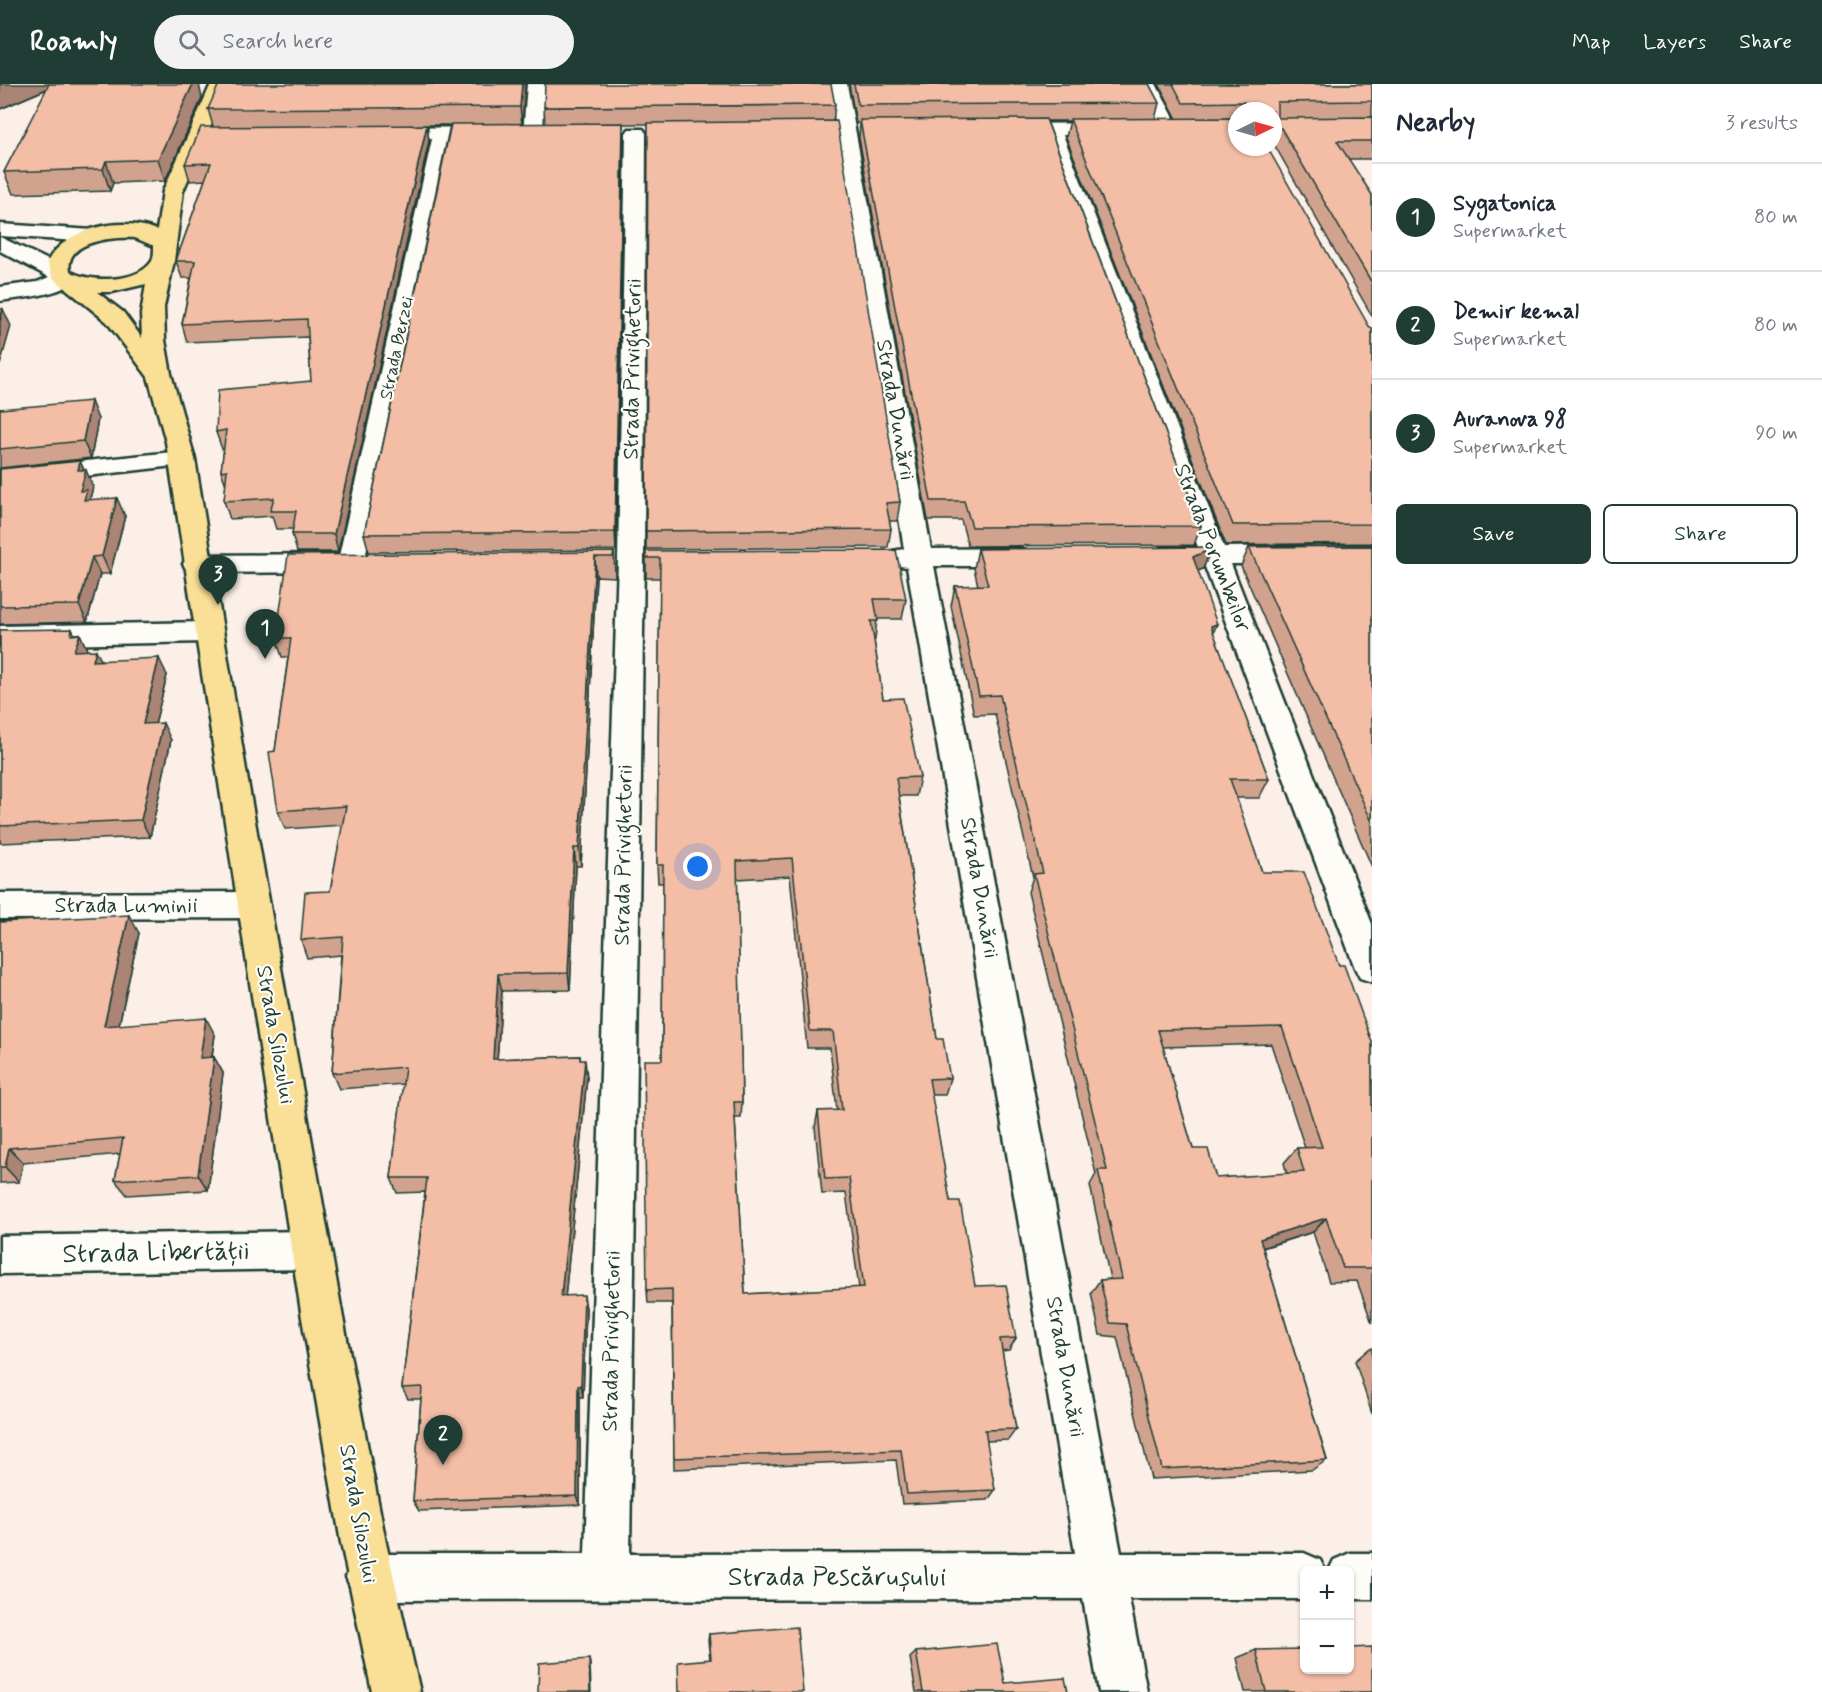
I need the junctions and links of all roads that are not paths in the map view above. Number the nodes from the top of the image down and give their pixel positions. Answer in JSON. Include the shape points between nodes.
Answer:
{"nodes":[{"id":1,"x":220,"y":84,"type":"edge"},
{"id":2,"x":536,"y":84,"type":"edge"},
{"id":3,"x":838,"y":84,"type":"edge"},
{"id":4,"x":1147,"y":84,"type":"edge"},
{"id":5,"x":1051,"y":129,"type":"junction"},
{"id":6,"x":1127,"y":129,"type":"edge"},
{"id":7,"x":1149,"y":129,"type":"edge"},
{"id":8,"x":1171,"y":129,"type":"junction"},
{"id":9,"x":1193,"y":129,"type":"edge"},
{"id":10,"x":982,"y":130,"type":"edge"},
{"id":11,"x":533,"y":133,"type":"junction"},
{"id":12,"x":556,"y":133,"type":"edge"},
{"id":13,"x":636,"y":133,"type":"dead end"},
{"id":14,"x":362,"y":134,"type":"edge"},
{"id":15,"x":444,"y":134,"type":"junction"},
{"id":16,"x":199,"y":135,"type":"junction"},
{"id":17,"x":222,"y":135,"type":"edge"},
{"id":18,"x":173,"y":191,"type":"junction"},
{"id":19,"x":0,"y":230,"type":"edge"},
{"id":20,"x":101,"y":234,"type":"junction"},
{"id":21,"x":0,"y":243,"type":"edge"},
{"id":22,"x":164,"y":254,"type":"junction"},
{"id":23,"x":66,"y":278,"type":"junction"},
{"id":24,"x":0,"y":294,"type":"edge"},
{"id":25,"x":159,"y":378,"type":"junction"},
{"id":26,"x":182,"y":459,"type":"junction"},
{"id":27,"x":0,"y":478,"type":"edge"},
{"id":28,"x":1372,"y":554,"type":"edge"},
{"id":29,"x":1144,"y":556,"type":"edge"},
{"id":30,"x":1215,"y":556,"type":"junction"},
{"id":31,"x":1050,"y":557,"type":"edge"},
{"id":32,"x":873,"y":558,"type":"edge"},
{"id":33,"x":920,"y":558,"type":"junction"},
{"id":34,"x":196,"y":564,"type":"junction"},
{"id":35,"x":207,"y":632,"type":"junction"},
{"id":36,"x":0,"y":636,"type":"edge"},
{"id":37,"x":253,"y":905,"type":"junction"},
{"id":38,"x":0,"y":906,"type":"edge"},
{"id":39,"x":1372,"y":968,"type":"edge"},
{"id":40,"x":311,"y":1250,"type":"junction"},
{"id":41,"x":0,"y":1255,"type":"edge"},
{"id":42,"x":1300,"y":1576,"type":"edge"},
{"id":43,"x":1354,"y":1576,"type":"edge"},
{"id":44,"x":1372,"y":1576,"type":"edge"},
{"id":45,"x":369,"y":1577,"type":"junction"},
{"id":46,"x":607,"y":1577,"type":"junction"},
{"id":47,"x":1103,"y":1577,"type":"junction"},
{"id":48,"x":396,"y":1692,"type":"edge"},
{"id":49,"x":1123,"y":1692,"type":"edge"}],
"edges":[{"from":1,"to":16,"type":"main road","name":"Strada Silozului"},
{"from":2,"to":11,"type":"street"},
{"from":3,"to":33,"type":"street","name":"Strada Dunării"},
{"from":4,"to":8,"type":"street"},
{"from":5,"to":6,"type":"street"},
{"from":5,"to":10,"type":"street"},
{"from":5,"to":30,"type":"street","name":"Strada Porumbeilor"},
{"from":7,"to":8,"type":"street"},
{"from":8,"to":9,"type":"street"},
{"from":11,"to":12,"type":"street"},
{"from":11,"to":15,"type":"street"},
{"from":13,"to":46,"type":"street","name":"Strada Privighetorii","via":[[631,560]]},
{"from":14,"to":15,"type":"street"},
{"from":15,"to":34,"type":"street","name":"Strada Berzei","via":[[362,563]]},
{"from":16,"to":17,"type":"street"},
{"from":16,"to":18,"type":"main road","name":"Strada Silozului"},
{"from":18,"to":20,"type":"main road","name":"Strada Silozului","via":[[148,213]]},
{"from":18,"to":22,"type":"main road","name":"Strada Silozului"},
{"from":19,"to":20,"type":"street"},
{"from":20,"to":22,"type":"main road","name":"Strada Silozului","via":[[144,233],[157,238]]},
{"from":20,"to":23,"type":"main road","name":"Strada Silozului","via":[[66,250],[59,258],[57,267]]},
{"from":21,"to":23,"type":"street"},
{"from":22,"to":23,"type":"main road","via":[[146,275],[121,284],[84,285]]},
{"from":22,"to":25,"type":"main road","name":"Strada Silozului","via":[[152,321]]},
{"from":23,"to":24,"type":"street","via":[[42,288]]},
{"from":23,"to":25,"type":"main road","name":"Strada Silozului","via":[[115,317]]},
{"from":25,"to":26,"type":"main road","name":"Strada Silozului"},
{"from":26,"to":27,"type":"street"},
{"from":26,"to":34,"type":"main road","name":"Strada Silozului"},
{"from":28,"to":30,"type":"street"},
{"from":29,"to":30,"type":"street"},
{"from":30,"to":39,"type":"street","name":"Strada Porumbeilor"},
{"from":31,"to":33,"type":"street"},
{"from":32,"to":33,"type":"street"},
{"from":33,"to":47,"type":"street","name":"Strada Dunării"},
{"from":34,"to":35,"type":"main road","name":"Strada Silozului"},
{"from":35,"to":36,"type":"street"},
{"from":35,"to":37,"type":"main road","name":"Strada Silozului"},
{"from":37,"to":38,"type":"street","name":"Strada Luminii"},
{"from":37,"to":40,"type":"main road","name":"Strada Silozului"},
{"from":40,"to":41,"type":"street","name":"Strada Libertății"},
{"from":40,"to":45,"type":"main road","name":"Strada Silozului"},
{"from":42,"to":47,"type":"street","name":"Strada Pescărușului"},
{"from":43,"to":44,"type":"street"},
{"from":45,"to":46,"type":"street","name":"Strada Pescărușului"},
{"from":45,"to":48,"type":"main road","name":"Strada Silozului"},
{"from":46,"to":47,"type":"street","name":"Strada Pescărușului"},
{"from":47,"to":49,"type":"street","name":"Strada Dunării"}]}
